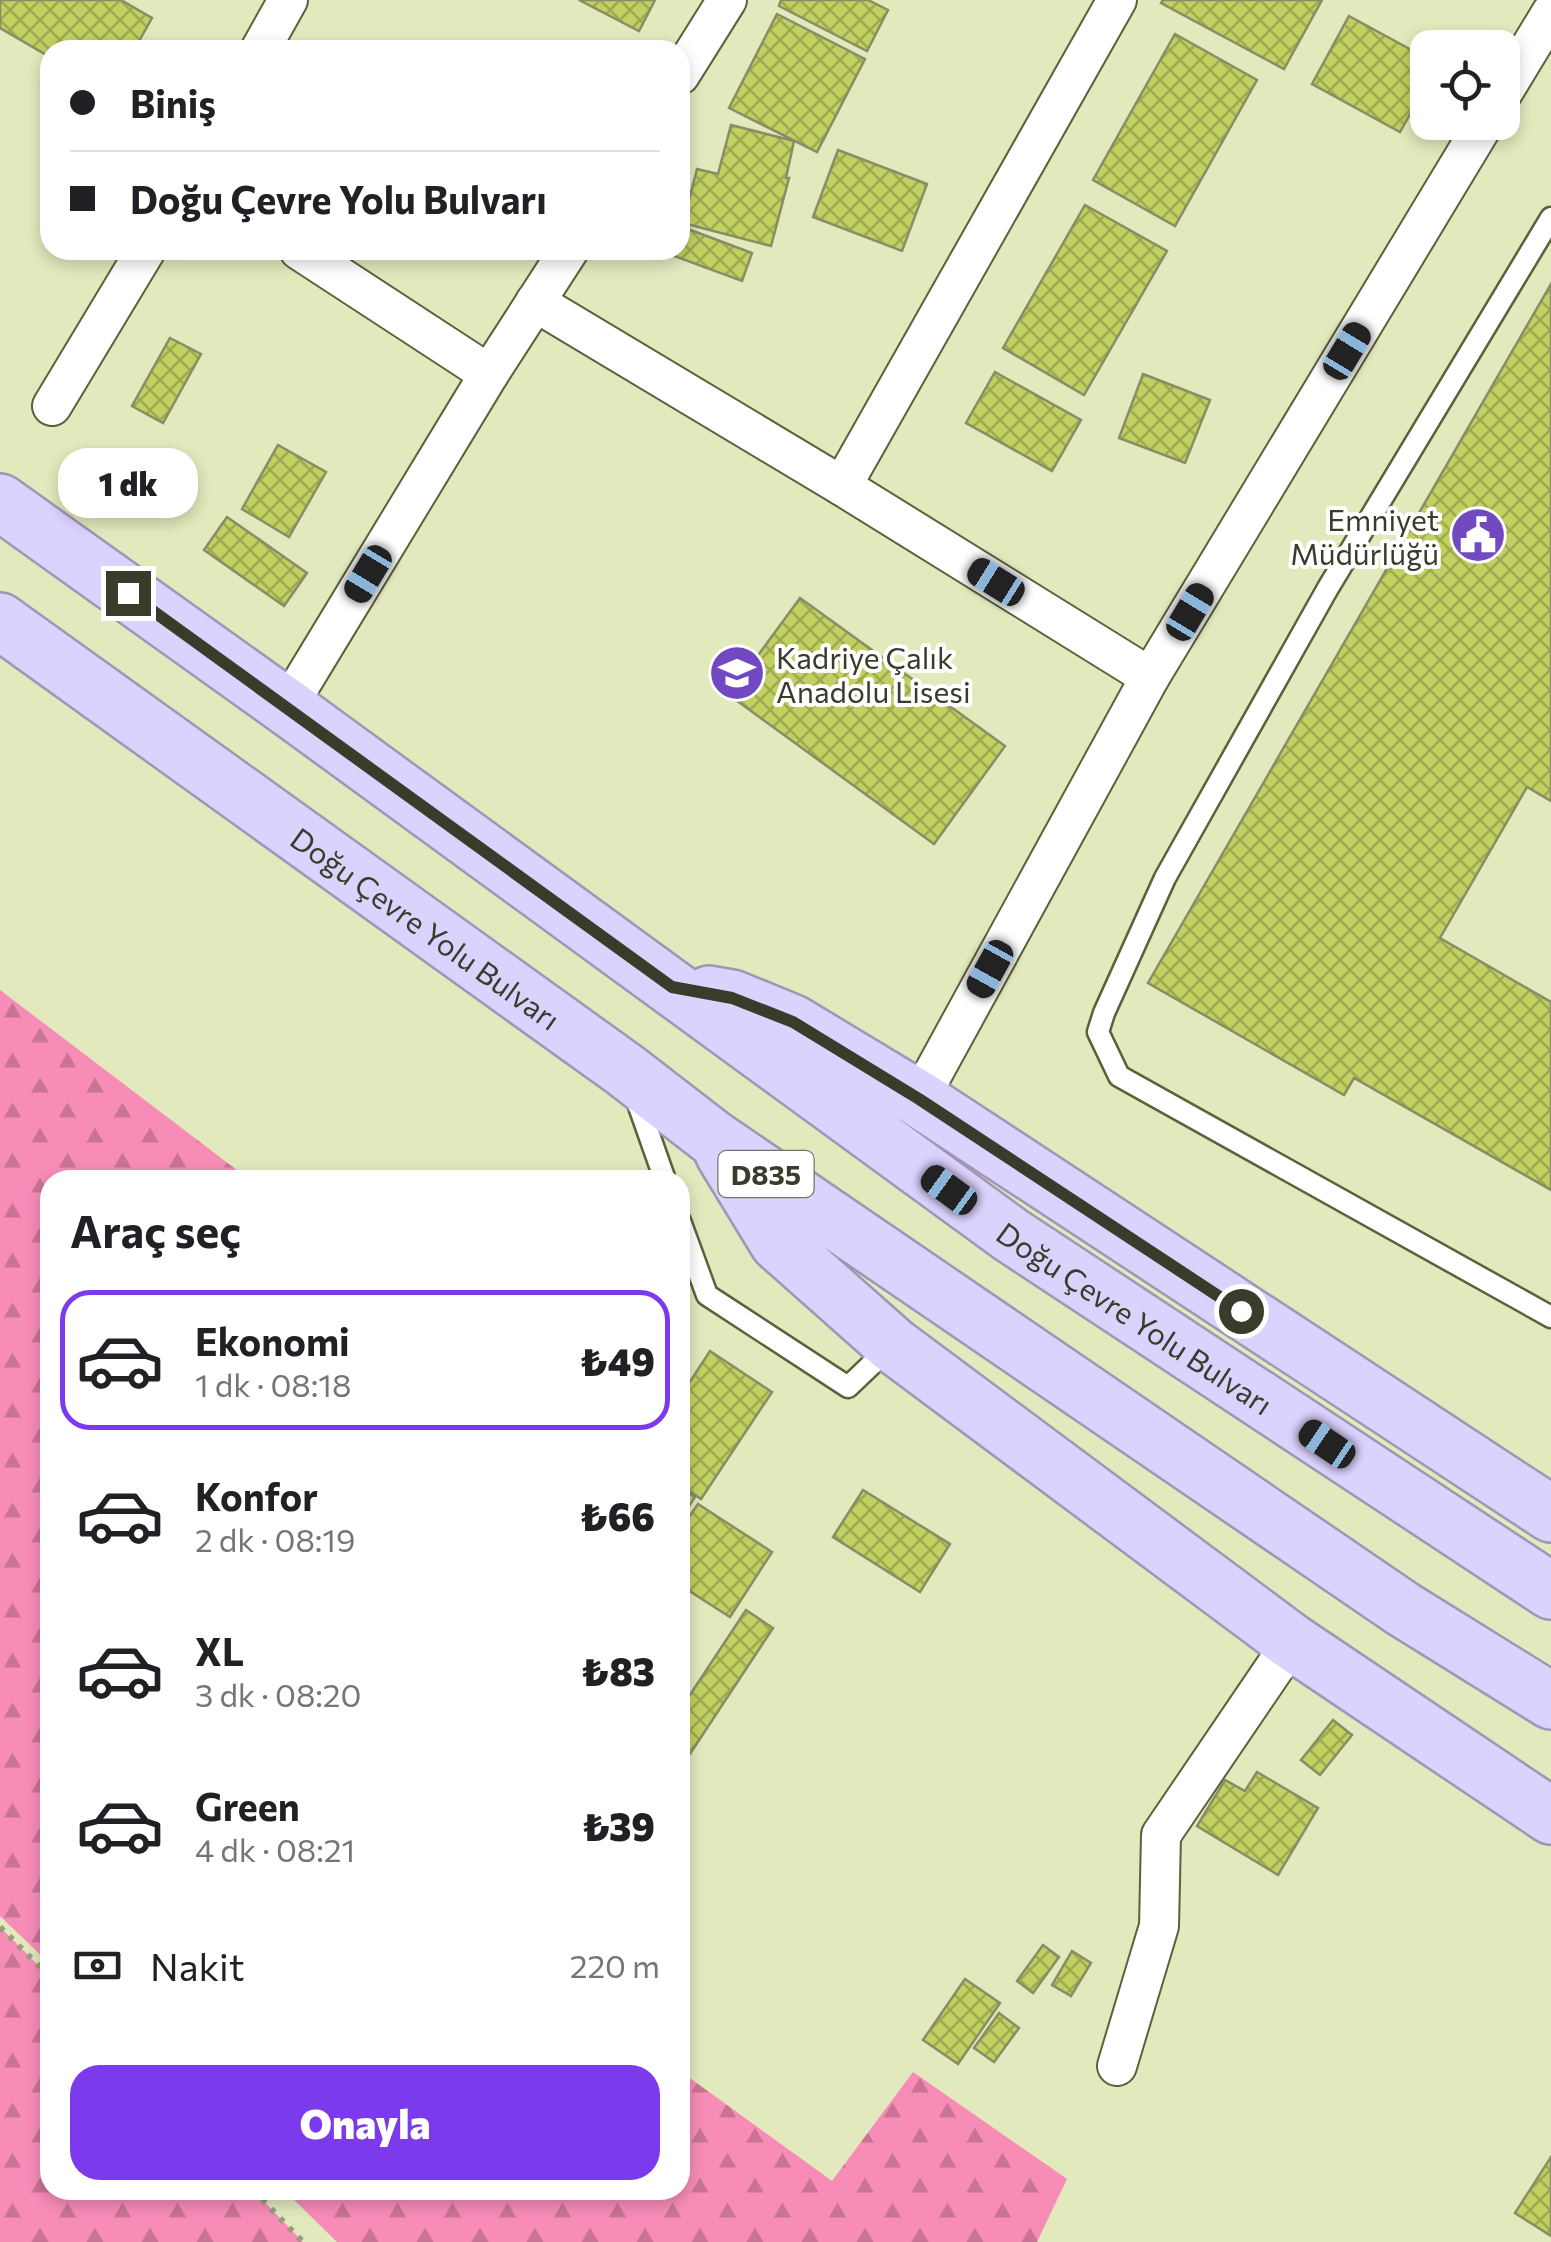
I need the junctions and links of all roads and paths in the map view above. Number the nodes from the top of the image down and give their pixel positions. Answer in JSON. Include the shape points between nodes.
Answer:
{"nodes":[{"id":1,"x":288,"y":0,"type":"edge"},
{"id":2,"x":728,"y":0,"type":"edge"},
{"id":3,"x":1118,"y":0,"type":"edge"},
{"id":4,"x":1551,"y":13,"type":"edge"},
{"id":5,"x":266,"y":40,"type":"edge"},
{"id":6,"x":690,"y":59,"type":"edge"},
{"id":7,"x":1520,"y":64,"type":"edge"},
{"id":8,"x":1474,"y":140,"type":"edge"},
{"id":9,"x":1551,"y":218,"type":"edge"},
{"id":10,"x":140,"y":260,"type":"edge"},
{"id":11,"x":314,"y":260,"type":"edge"},
{"id":12,"x":562,"y":260,"type":"edge"},
{"id":13,"x":535,"y":302,"type":"junction"},
{"id":14,"x":489,"y":374,"type":"junction"},
{"id":15,"x":52,"y":406,"type":"dead end"},
{"id":16,"x":842,"y":486,"type":"junction"},
{"id":17,"x":0,"y":502,"type":"edge"},
{"id":18,"x":0,"y":621,"type":"edge"},
{"id":19,"x":1150,"y":677,"type":"junction"},
{"id":20,"x":287,"y":706,"type":"junction"},
{"id":21,"x":672,"y":987,"type":"junction"},
{"id":22,"x":625,"y":1070,"type":"junction"},
{"id":23,"x":919,"y":1099,"type":"junction"},
{"id":24,"x":713,"y":1138,"type":"junction"},
{"id":25,"x":661,"y":1170,"type":"edge"},
{"id":26,"x":690,"y":1248,"type":"edge"},
{"id":27,"x":1551,"y":1317,"type":"edge"},
{"id":28,"x":893,"y":1345,"type":"junction"},
{"id":29,"x":1551,"y":1514,"type":"edge"},
{"id":30,"x":1551,"y":1592,"type":"edge"},
{"id":31,"x":1292,"y":1642,"type":"junction"},
{"id":32,"x":1551,"y":1700,"type":"edge"},
{"id":33,"x":1551,"y":1816,"type":"edge"},
{"id":34,"x":0,"y":1927,"type":"edge"},
{"id":35,"x":40,"y":1967,"type":"edge"},
{"id":36,"x":1118,"y":2066,"type":"dead end"},
{"id":37,"x":262,"y":2200,"type":"edge"},
{"id":38,"x":303,"y":2242,"type":"edge"}],
"edges":[{"from":1,"to":5,"type":"street"},
{"from":2,"to":6,"type":"street"},
{"from":3,"to":16,"type":"street"},
{"from":4,"to":7,"type":"street"},
{"from":8,"to":19,"type":"street"},
{"from":9,"to":27,"type":"lane","via":[[1328,588],[1165,878],[1098,1032],[1119,1076]]},
{"from":10,"to":15,"type":"street"},
{"from":11,"to":14,"type":"street"},
{"from":12,"to":13,"type":"street"},
{"from":13,"to":14,"type":"street"},
{"from":13,"to":16,"type":"street"},
{"from":14,"to":20,"type":"street"},
{"from":16,"to":19,"type":"street"},
{"from":17,"to":20,"type":"highway","name":"Doğu Çevre Yolu Bulvarı"},
{"from":18,"to":22,"type":"highway","name":"Doğu Çevre Yolu Bulvarı","number":"D835"},
{"from":19,"to":23,"type":"street"},
{"from":20,"to":21,"type":"highway","name":"Doğu Çevre Yolu Bulvarı"},
{"from":21,"to":23,"type":"highway","via":[[732,998],[793,1022]]},
{"from":21,"to":30,"type":"highway","name":"Doğu Çevre Yolu Bulvarı","via":[[1011,1235]]},
{"from":22,"to":24,"type":"highway","name":"Doğu Çevre Yolu Bulvarı","number":"D835"},
{"from":22,"to":25,"type":"lane"},
{"from":23,"to":29,"type":"highway"},
{"from":24,"to":28,"type":"highway","via":[[778,1243]]},
{"from":24,"to":32,"type":"highway","name":"Doğu Çevre Yolu Bulvarı","number":"D835","via":[[1386,1598]]},
{"from":26,"to":28,"type":"lane","via":[[707,1296],[848,1386]]},
{"from":28,"to":31,"type":"highway"},
{"from":31,"to":33,"type":"highway"},
{"from":31,"to":36,"type":"street","via":[[1162,1835],[1159,1926]]},
{"from":34,"to":35,"type":"path"},
{"from":37,"to":38,"type":"path"}]}
